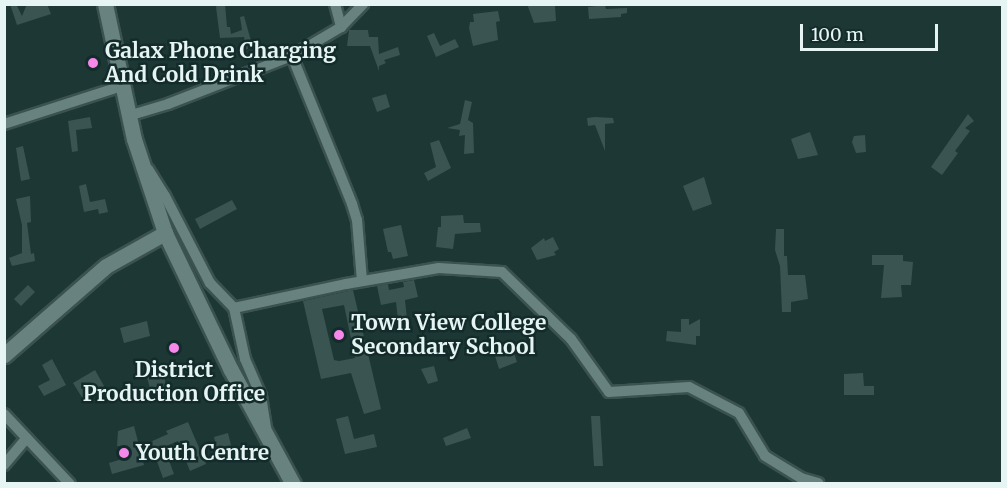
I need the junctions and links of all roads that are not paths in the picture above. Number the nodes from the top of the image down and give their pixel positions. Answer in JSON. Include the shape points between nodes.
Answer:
{"nodes":[{"id":1,"x":105,"y":4,"type":"edge"},
{"id":2,"x":335,"y":4,"type":"edge"},
{"id":3,"x":363,"y":4,"type":"edge"},
{"id":4,"x":341,"y":27,"type":"junction"},
{"id":5,"x":292,"y":56,"type":"junction"},
{"id":6,"x":122,"y":86,"type":"junction"},
{"id":7,"x":128,"y":116,"type":"junction"},
{"id":8,"x":4,"y":124,"type":"edge"},
{"id":9,"x":139,"y":157,"type":"junction"},
{"id":10,"x":165,"y":233,"type":"junction"},
{"id":11,"x":362,"y":281,"type":"junction"},
{"id":12,"x":234,"y":308,"type":"junction"},
{"id":13,"x":4,"y":355,"type":"edge"},
{"id":14,"x":4,"y":414,"type":"edge"},
{"id":15,"x":268,"y":437,"type":"junction"},
{"id":16,"x":27,"y":438,"type":"junction"},
{"id":17,"x":4,"y":465,"type":"edge"},
{"id":18,"x":70,"y":483,"type":"edge"},
{"id":19,"x":293,"y":483,"type":"edge"},
{"id":20,"x":818,"y":483,"type":"edge"}],
"edges":[{"from":1,"to":6,"type":"main road"},
{"from":2,"to":4,"type":"street"},
{"from":3,"to":4,"type":"street"},
{"from":4,"to":5,"type":"street"},
{"from":5,"to":7,"type":"street"},
{"from":5,"to":11,"type":"street","via":[[357,220]]},
{"from":6,"to":7,"type":"main road"},
{"from":6,"to":8,"type":"street"},
{"from":7,"to":9,"type":"main road"},
{"from":9,"to":10,"type":"main road"},
{"from":9,"to":12,"type":"street","via":[[165,196],[210,283]]},
{"from":10,"to":13,"type":"main road","via":[[105,266]]},
{"from":10,"to":15,"type":"main road"},
{"from":11,"to":12,"type":"street"},
{"from":11,"to":20,"type":"street","via":[[439,268],[502,272],[571,339],[609,392],[688,387],[739,413],[765,456],[801,478]]},
{"from":12,"to":15,"type":"street","via":[[245,359],[261,396]]},
{"from":14,"to":16,"type":"street"},
{"from":15,"to":19,"type":"main road"},
{"from":16,"to":17,"type":"street"},
{"from":16,"to":18,"type":"street"}]}
